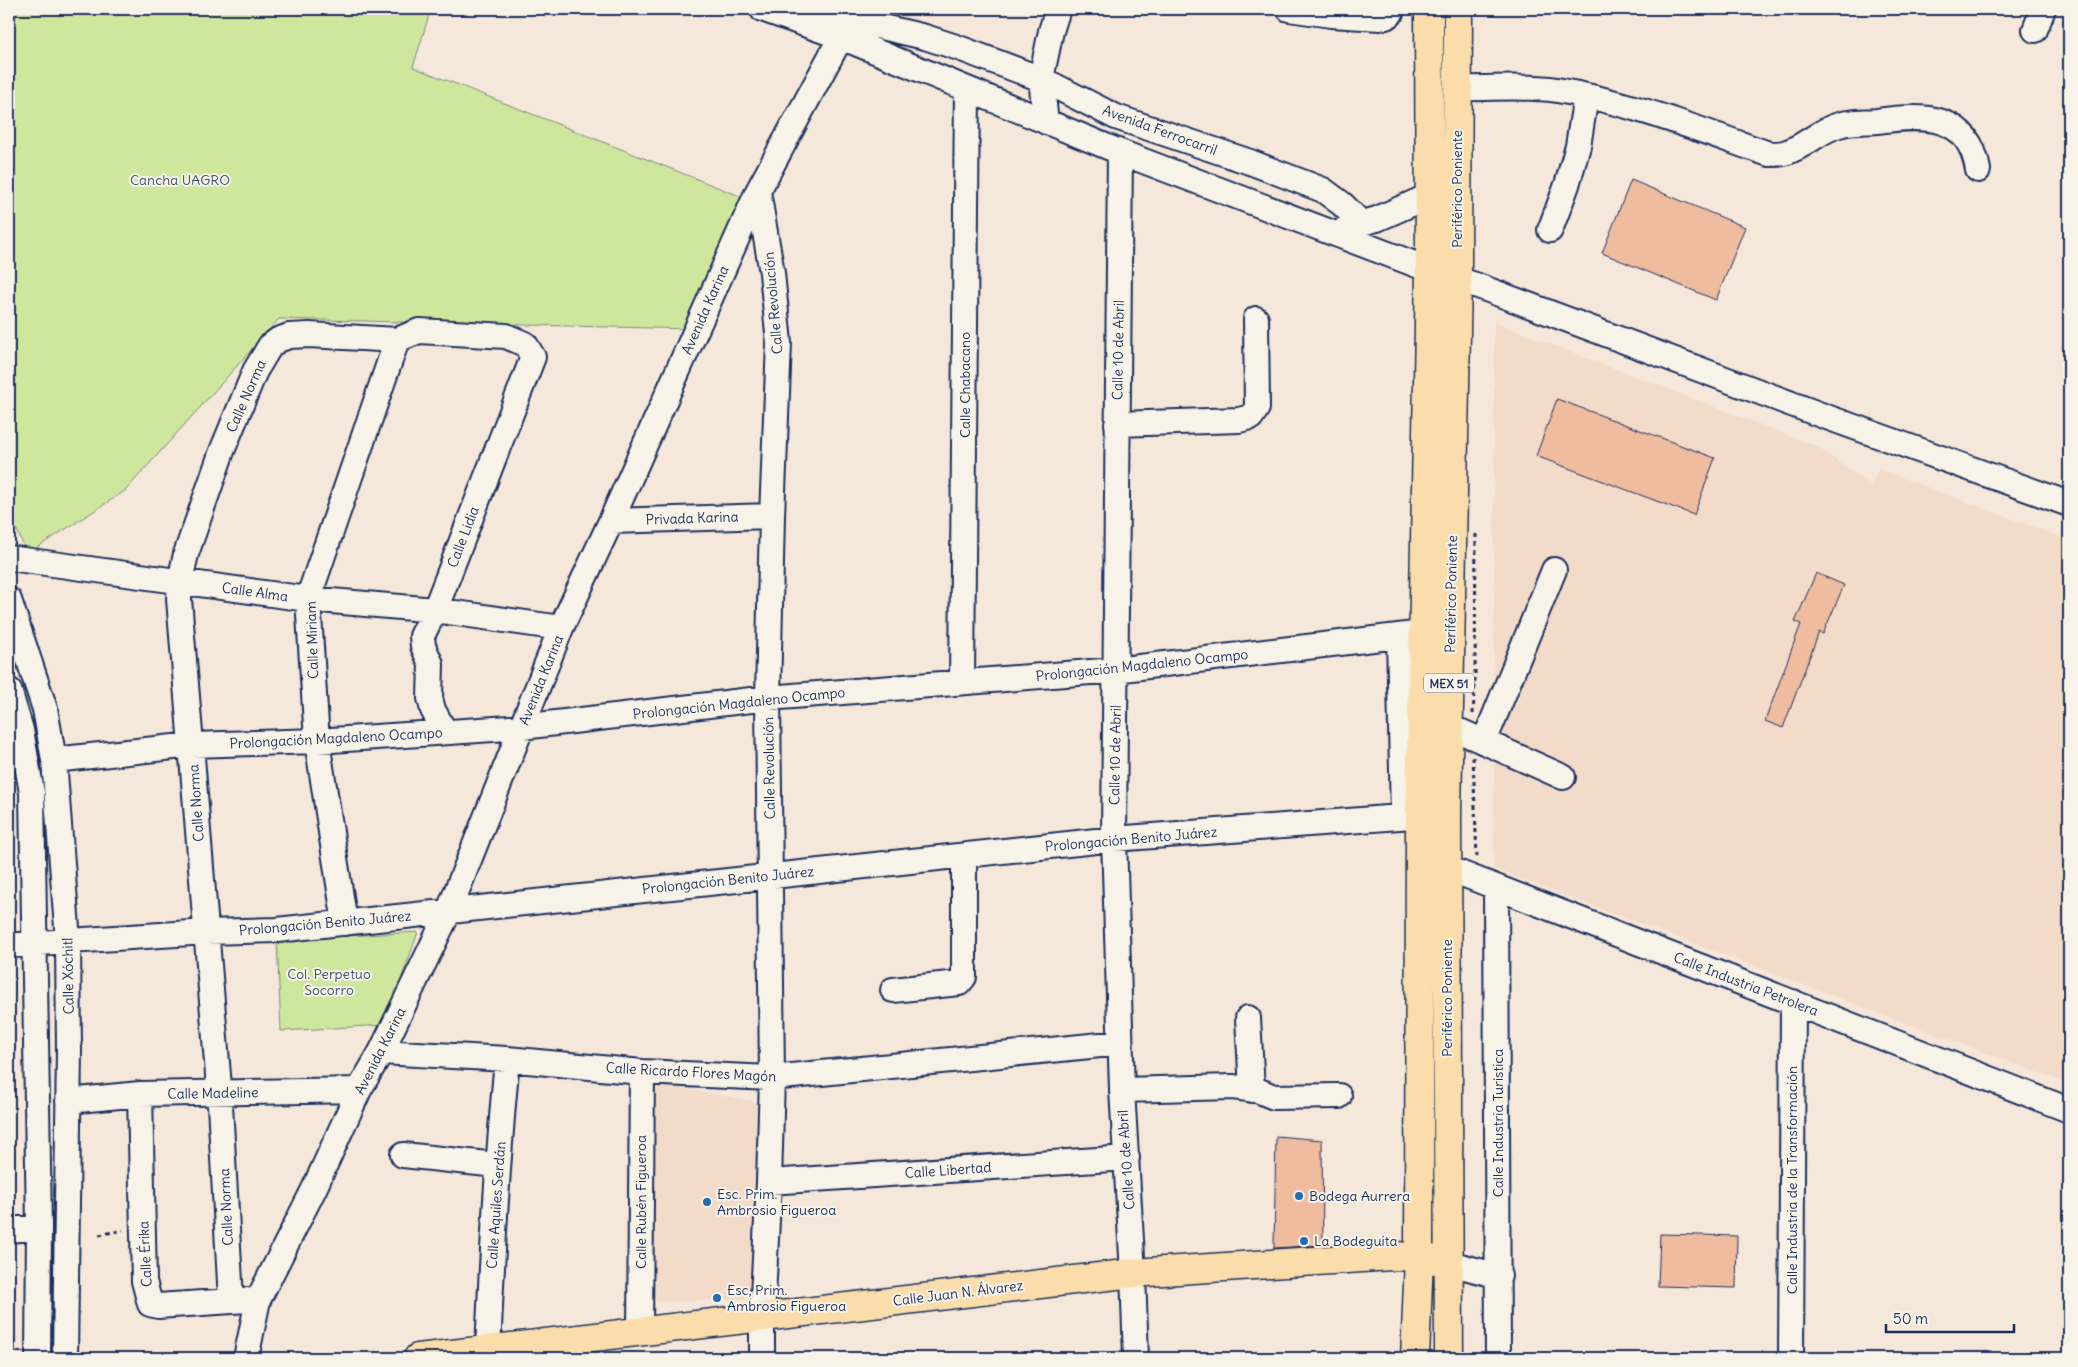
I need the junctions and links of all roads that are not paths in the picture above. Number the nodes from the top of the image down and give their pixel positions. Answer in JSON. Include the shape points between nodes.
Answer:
{"nodes":[{"id":1,"x":762,"y":9,"type":"edge"},
{"id":2,"x":826,"y":9,"type":"edge"},
{"id":3,"x":1058,"y":9,"type":"edge"},
{"id":4,"x":1290,"y":9,"type":"edge"},
{"id":5,"x":1392,"y":9,"type":"edge"},
{"id":6,"x":1429,"y":9,"type":"edge"},
{"id":7,"x":1458,"y":9,"type":"edge"},
{"id":8,"x":853,"y":22,"type":"edge"},
{"id":9,"x":1041,"y":79,"type":"junction"},
{"id":10,"x":1458,"y":88,"type":"junction"},
{"id":11,"x":967,"y":89,"type":"junction"},
{"id":12,"x":1586,"y":96,"type":"junction"},
{"id":13,"x":1046,"y":122,"type":"junction"},
{"id":14,"x":1120,"y":152,"type":"junction"},
{"id":15,"x":1978,"y":170,"type":"dead end"},
{"id":16,"x":758,"y":191,"type":"junction"},
{"id":17,"x":1429,"y":196,"type":"junction"},
{"id":18,"x":1362,"y":224,"type":"junction"},
{"id":19,"x":1323,"y":229,"type":"junction"},
{"id":20,"x":1550,"y":230,"type":"dead end"},
{"id":21,"x":1430,"y":270,"type":"junction"},
{"id":22,"x":1457,"y":279,"type":"junction"},
{"id":23,"x":1256,"y":319,"type":"dead end"},
{"id":24,"x":397,"y":340,"type":"junction"},
{"id":25,"x":1117,"y":424,"type":"junction"},
{"id":26,"x":2069,"y":504,"type":"edge"},
{"id":27,"x":772,"y":516,"type":"junction"},
{"id":28,"x":612,"y":521,"type":"junction"},
{"id":29,"x":9,"y":558,"type":"edge"},
{"id":30,"x":1554,"y":570,"type":"dead end"},
{"id":31,"x":180,"y":581,"type":"junction"},
{"id":32,"x":308,"y":599,"type":"junction"},
{"id":33,"x":9,"y":600,"type":"edge"},
{"id":34,"x":435,"y":610,"type":"junction"},
{"id":35,"x":561,"y":628,"type":"junction"},
{"id":36,"x":1411,"y":635,"type":"junction"},
{"id":37,"x":1115,"y":670,"type":"junction"},
{"id":38,"x":962,"y":682,"type":"junction"},
{"id":39,"x":9,"y":690,"type":"edge"},
{"id":40,"x":768,"y":698,"type":"junction"},
{"id":41,"x":522,"y":727,"type":"junction"},
{"id":42,"x":15,"y":731,"type":"edge"},
{"id":43,"x":445,"y":732,"type":"junction"},
{"id":44,"x":1456,"y":733,"type":"junction"},
{"id":45,"x":317,"y":741,"type":"junction"},
{"id":46,"x":192,"y":745,"type":"junction"},
{"id":47,"x":54,"y":760,"type":"junction"},
{"id":48,"x":1563,"y":777,"type":"dead end"},
{"id":49,"x":1447,"y":814,"type":"junction"},
{"id":50,"x":1411,"y":815,"type":"junction"},
{"id":51,"x":1114,"y":839,"type":"junction"},
{"id":52,"x":964,"y":856,"type":"junction"},
{"id":53,"x":1420,"y":864,"type":"junction"},
{"id":54,"x":1447,"y":868,"type":"junction"},
{"id":55,"x":770,"y":875,"type":"junction"},
{"id":56,"x":1487,"y":884,"type":"junction"},
{"id":57,"x":448,"y":912,"type":"junction"},
{"id":58,"x":345,"y":923,"type":"junction"},
{"id":59,"x":206,"y":932,"type":"junction"},
{"id":60,"x":68,"y":941,"type":"junction"},
{"id":61,"x":35,"y":943,"type":"junction"},
{"id":62,"x":9,"y":945,"type":"edge"},
{"id":63,"x":893,"y":990,"type":"dead end"},
{"id":64,"x":1793,"y":1002,"type":"junction"},
{"id":65,"x":1248,"y":1018,"type":"dead end"},
{"id":66,"x":1120,"y":1043,"type":"junction"},
{"id":67,"x":381,"y":1052,"type":"junction"},
{"id":68,"x":507,"y":1059,"type":"junction"},
{"id":69,"x":642,"y":1072,"type":"junction"},
{"id":70,"x":772,"y":1078,"type":"junction"},
{"id":71,"x":359,"y":1090,"type":"junction"},
{"id":72,"x":1122,"y":1090,"type":"junction"},
{"id":73,"x":1252,"y":1090,"type":"junction"},
{"id":74,"x":219,"y":1093,"type":"junction"},
{"id":75,"x":140,"y":1094,"type":"junction"},
{"id":76,"x":1339,"y":1096,"type":"dead end"},
{"id":77,"x":68,"y":1101,"type":"junction"},
{"id":78,"x":2069,"y":1110,"type":"edge"},
{"id":79,"x":403,"y":1155,"type":"dead end"},
{"id":80,"x":1127,"y":1158,"type":"junction"},
{"id":81,"x":497,"y":1165,"type":"junction"},
{"id":82,"x":769,"y":1182,"type":"junction"},
{"id":83,"x":38,"y":1227,"type":"junction"},
{"id":84,"x":9,"y":1230,"type":"edge"},
{"id":85,"x":1419,"y":1257,"type":"junction"},
{"id":86,"x":1448,"y":1263,"type":"junction"},
{"id":87,"x":1133,"y":1273,"type":"junction"},
{"id":88,"x":1499,"y":1276,"type":"junction"},
{"id":89,"x":231,"y":1300,"type":"junction"},
{"id":90,"x":258,"y":1300,"type":"junction"},
{"id":91,"x":762,"y":1316,"type":"junction"},
{"id":92,"x":640,"y":1332,"type":"junction"},
{"id":93,"x":488,"y":1351,"type":"junction"},
{"id":94,"x":38,"y":1358,"type":"edge"},
{"id":95,"x":65,"y":1358,"type":"edge"},
{"id":96,"x":246,"y":1358,"type":"edge"},
{"id":97,"x":418,"y":1358,"type":"edge"},
{"id":98,"x":762,"y":1358,"type":"edge"},
{"id":99,"x":1136,"y":1358,"type":"edge"},
{"id":100,"x":1416,"y":1358,"type":"edge"},
{"id":101,"x":1449,"y":1358,"type":"edge"},
{"id":102,"x":1498,"y":1358,"type":"edge"},
{"id":103,"x":1790,"y":1358,"type":"edge"}],
"edges":[{"from":1,"to":8,"type":"street"},
{"from":2,"to":8,"type":"street","name":"Avenida Ferrocarril"},
{"from":3,"to":9,"type":"street"},
{"from":4,"to":5,"type":"street","via":[[1380,18],[1391,13]]},
{"from":6,"to":17,"type":"main road","name":"Periférico Poniente","number":"MEX 51"},
{"from":7,"to":10,"type":"main road","name":"Periférico Poniente","number":"MEX 51"},
{"from":8,"to":9,"type":"street","name":"Avenida Ferrocarril","via":[[925,36]]},
{"from":8,"to":11,"type":"street","via":[[913,67]]},
{"from":8,"to":16,"type":"street","name":"Avenida Karina"},
{"from":9,"to":13,"type":"street"},
{"from":9,"to":18,"type":"street","name":"Avenida Ferrocarril","via":[[1116,117],[1323,190]]},
{"from":10,"to":12,"type":"street","via":[[1540,88]]},
{"from":10,"to":22,"type":"main road","name":"Periférico Poniente","number":"MEX 51"},
{"from":11,"to":13,"type":"street"},
{"from":11,"to":38,"type":"street","name":"Calle Chabacano"},
{"from":12,"to":15,"type":"street","via":[[1650,112],[1769,154],[1785,153],[1839,125],[1891,119],[1934,119],[1955,127],[1970,143],[1976,154]]},
{"from":12,"to":20,"type":"street","via":[[1578,146]]},
{"from":13,"to":14,"type":"street"},
{"from":14,"to":19,"type":"street"},
{"from":14,"to":25,"type":"street","name":"Calle 10 de Abril"},
{"from":16,"to":27,"type":"street","name":"Calle Revolución","via":[[772,273],[779,343]]},
{"from":16,"to":28,"type":"street","name":"Avenida Karina"},
{"from":17,"to":18,"type":"street"},
{"from":17,"to":21,"type":"main road","name":"Periférico Poniente","number":"MEX 51"},
{"from":18,"to":19,"type":"street"},
{"from":19,"to":21,"type":"street"},
{"from":21,"to":22,"type":"street"},
{"from":21,"to":36,"type":"main road","name":"Periférico Poniente","number":"MEX 51"},
{"from":22,"to":26,"type":"street"},
{"from":22,"to":44,"type":"main road","name":"Periférico Poniente","number":"MEX 51"},
{"from":23,"to":25,"type":"street","via":[[1257,408],[1251,416],[1239,420]]},
{"from":24,"to":31,"type":"street","name":"Calle Norma","via":[[289,336],[270,346],[255,371],[222,451],[186,554]]},
{"from":24,"to":32,"type":"street","name":"Calle Miriam"},
{"from":24,"to":34,"type":"street","name":"Calle Lidia","via":[[419,331],[506,336],[525,344],[533,357]]},
{"from":25,"to":37,"type":"street","name":"Calle 10 de Abril"},
{"from":27,"to":28,"type":"street","name":"Privada Karina"},
{"from":27,"to":40,"type":"street","name":"Calle Revolución"},
{"from":28,"to":35,"type":"street","name":"Avenida Karina"},
{"from":29,"to":31,"type":"street","name":"Calle Alma"},
{"from":30,"to":44,"type":"street"},
{"from":31,"to":32,"type":"street","name":"Calle Alma"},
{"from":31,"to":46,"type":"street","name":"Calle Norma"},
{"from":32,"to":34,"type":"street","name":"Calle Alma"},
{"from":32,"to":45,"type":"street","name":"Calle Miriam"},
{"from":33,"to":47,"type":"street","name":"Calle Xóchitl","via":[[44,709]]},
{"from":34,"to":35,"type":"street","name":"Calle Alma"},
{"from":34,"to":43,"type":"street","name":"Calle Lidia","via":[[422,636],[431,664],[430,698]]},
{"from":35,"to":41,"type":"street","name":"Avenida Karina"},
{"from":36,"to":37,"type":"street","name":"Prolongación Magdaleno Ocampo"},
{"from":36,"to":44,"type":"main road","name":"Periférico Poniente","number":"MEX 51"},
{"from":36,"to":50,"type":"street"},
{"from":37,"to":38,"type":"street","name":"Prolongación Magdaleno Ocampo"},
{"from":37,"to":51,"type":"street","name":"Calle 10 de Abril"},
{"from":38,"to":40,"type":"street","name":"Prolongación Magdaleno Ocampo"},
{"from":39,"to":42,"type":"street"},
{"from":40,"to":41,"type":"street","name":"Prolongación Magdaleno Ocampo"},
{"from":40,"to":55,"type":"street","name":"Calle Revolución"},
{"from":41,"to":43,"type":"street","name":"Prolongación Magdaleno Ocampo"},
{"from":41,"to":57,"type":"street","name":"Avenida Karina"},
{"from":42,"to":61,"type":"street","via":[[31,783]]},
{"from":43,"to":45,"type":"street","name":"Prolongación Magdaleno Ocampo"},
{"from":44,"to":48,"type":"street"},
{"from":44,"to":49,"type":"main road","name":"Periférico Poniente","number":"MEX 51"},
{"from":44,"to":50,"type":"main road","name":"Periférico Poniente","number":"MEX 51"},
{"from":45,"to":46,"type":"street","name":"Prolongación Magdaleno Ocampo"},
{"from":45,"to":58,"type":"street","name":"Calle Miriam"},
{"from":46,"to":47,"type":"street","name":"Prolongación Magdaleno Ocampo"},
{"from":46,"to":59,"type":"street","name":"Calle Norma"},
{"from":47,"to":60,"type":"street","name":"Calle Xóchitl"},
{"from":49,"to":50,"type":"street","name":"Prolongación Benito Juárez"},
{"from":49,"to":54,"type":"main road","name":"Periférico Poniente","number":"MEX 51"},
{"from":50,"to":51,"type":"street","name":"Prolongación Benito Juárez"},
{"from":50,"to":53,"type":"main road","name":"Periférico Poniente","number":"MEX 51"},
{"from":51,"to":52,"type":"street","name":"Prolongación Benito Juárez"},
{"from":51,"to":66,"type":"street","name":"Calle 10 de Abril"},
{"from":52,"to":55,"type":"street","name":"Prolongación Benito Juárez"},
{"from":52,"to":63,"type":"street","via":[[964,977],[959,983]]},
{"from":53,"to":54,"type":"street","name":"Calle Industria Petrolera"},
{"from":53,"to":85,"type":"main road","name":"Periférico Poniente","number":"MEX 51"},
{"from":54,"to":56,"type":"street","name":"Calle Industria Petrolera"},
{"from":54,"to":86,"type":"main road","name":"Periférico Poniente","number":"MEX 51"},
{"from":55,"to":57,"type":"street","name":"Prolongación Benito Juárez"},
{"from":55,"to":70,"type":"street","name":"Calle Revolución"},
{"from":56,"to":64,"type":"street","name":"Calle Industria Petrolera"},
{"from":56,"to":88,"type":"street","name":"Calle Industria Turística"},
{"from":57,"to":58,"type":"street","name":"Prolongación Benito Juárez"},
{"from":57,"to":67,"type":"street","name":"Avenida Karina"},
{"from":58,"to":59,"type":"street","name":"Prolongación Benito Juárez","via":[[277,930]]},
{"from":59,"to":60,"type":"street","name":"Prolongación Benito Juárez"},
{"from":59,"to":74,"type":"street","name":"Calle Norma"},
{"from":60,"to":61,"type":"street","name":"Prolongación Benito Juárez"},
{"from":60,"to":77,"type":"street","name":"Calle Xóchitl"},
{"from":61,"to":62,"type":"street","name":"Prolongación Benito Juárez"},
{"from":61,"to":83,"type":"street"},
{"from":64,"to":78,"type":"street","name":"Calle Industria Petrolera"},
{"from":64,"to":103,"type":"street","name":"Calle Industria de la Transformación"},
{"from":65,"to":73,"type":"street"},
{"from":66,"to":70,"type":"street","name":"Calle Ricardo Flores Magón"},
{"from":66,"to":72,"type":"street","name":"Calle 10 de Abril"},
{"from":67,"to":68,"type":"street","name":"Calle Ricardo Flores Magón"},
{"from":67,"to":71,"type":"street","name":"Avenida Karina"},
{"from":68,"to":69,"type":"street","name":"Calle Ricardo Flores Magón"},
{"from":68,"to":81,"type":"street","name":"Calle Aquiles Serdán"},
{"from":69,"to":70,"type":"street","name":"Calle Ricardo Flores Magón"},
{"from":69,"to":92,"type":"street","name":"Calle Rubén Figueroa"},
{"from":70,"to":82,"type":"street","name":"Calle Revolución"},
{"from":71,"to":74,"type":"street","name":"Calle Madeline"},
{"from":71,"to":90,"type":"street","name":"Avenida Karina"},
{"from":72,"to":73,"type":"street","via":[[1232,1087]]},
{"from":72,"to":80,"type":"street","name":"Calle 10 de Abril"},
{"from":73,"to":76,"type":"street","via":[[1274,1097]]},
{"from":74,"to":75,"type":"street","name":"Calle Madeline"},
{"from":74,"to":89,"type":"street","name":"Calle Norma"},
{"from":75,"to":77,"type":"street","name":"Calle Madeline"},
{"from":75,"to":89,"type":"street","name":"Calle Érika","via":[[144,1281],[150,1304]]},
{"from":77,"to":95,"type":"street","name":"Calle Xóchitl"},
{"from":79,"to":81,"type":"street"},
{"from":80,"to":82,"type":"street","name":"Calle Libertad"},
{"from":80,"to":87,"type":"street","name":"Calle 10 de Abril"},
{"from":81,"to":93,"type":"street","name":"Calle Aquiles Serdán"},
{"from":82,"to":91,"type":"street","name":"Calle Revolución"},
{"from":83,"to":84,"type":"street"},
{"from":83,"to":94,"type":"street"},
{"from":85,"to":86,"type":"main road","name":"Calle Juan N. Álvarez"},
{"from":85,"to":87,"type":"main road","name":"Calle Juan N. Álvarez","via":[[1392,1256]]},
{"from":85,"to":100,"type":"main road","name":"Periférico Poniente","number":"MEX 51"},
{"from":86,"to":88,"type":"street","name":"Calle Juan N. Álvarez"},
{"from":86,"to":101,"type":"main road","name":"Periférico Poniente","number":"MEX 51"},
{"from":87,"to":91,"type":"main road","name":"Calle Juan N. Álvarez"},
{"from":87,"to":99,"type":"street","name":"Calle 10 de Abril"},
{"from":88,"to":102,"type":"street","name":"Calle Industria Turística"},
{"from":89,"to":90,"type":"street","name":"Calle Érika"},
{"from":90,"to":96,"type":"street","name":"Avenida Karina"},
{"from":91,"to":92,"type":"main road","name":"Calle Juan N. Álvarez"},
{"from":91,"to":98,"type":"street","name":"Calle Revolución"},
{"from":92,"to":93,"type":"main road","name":"Calle Juan N. Álvarez"},
{"from":93,"to":97,"type":"main road","name":"Calle Juan N. Álvarez"}]}
